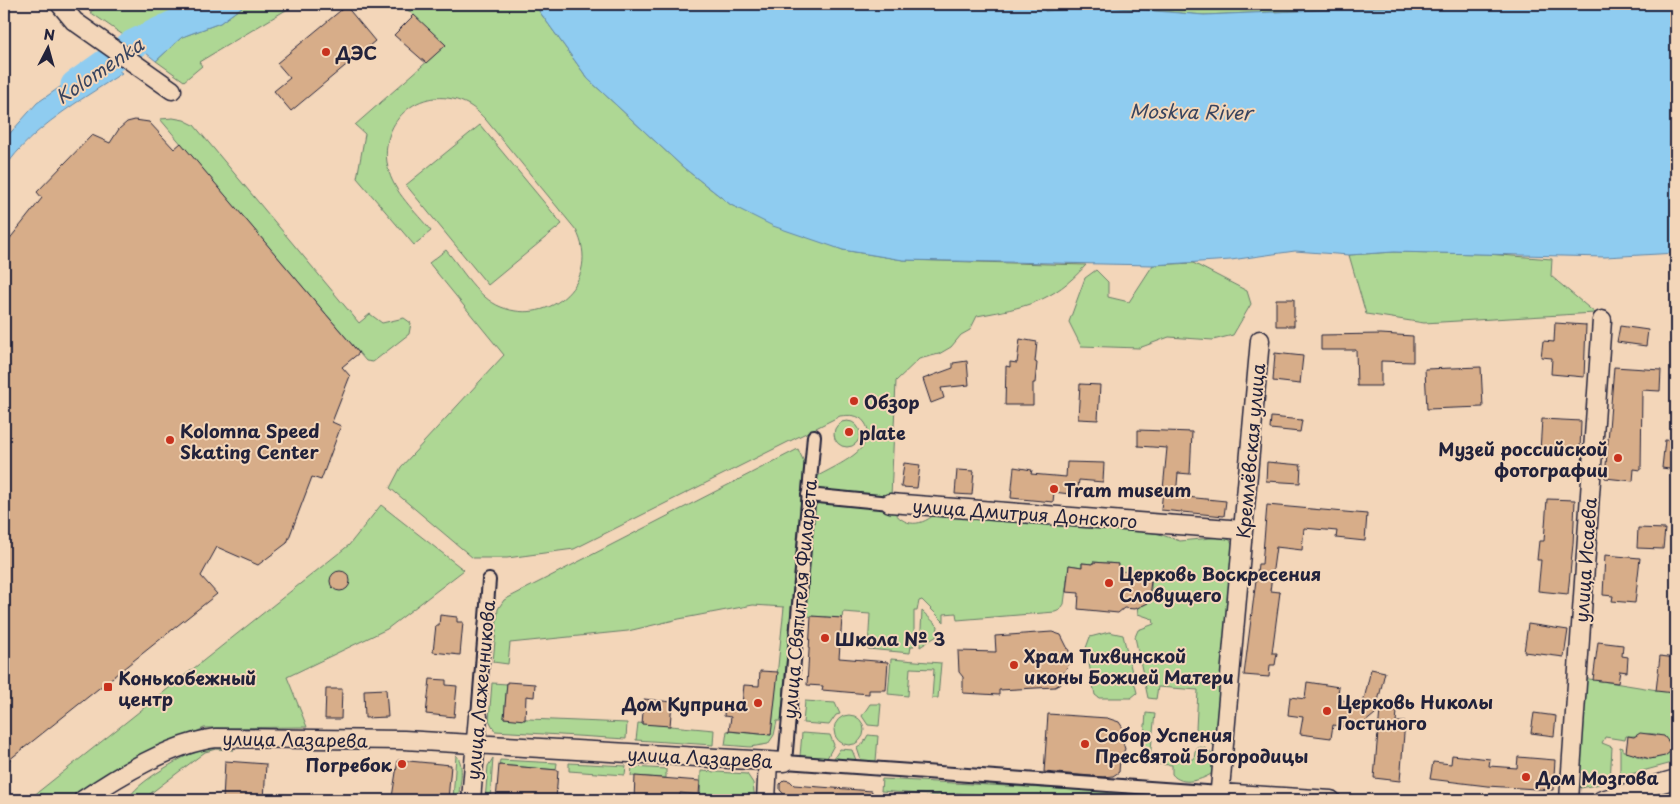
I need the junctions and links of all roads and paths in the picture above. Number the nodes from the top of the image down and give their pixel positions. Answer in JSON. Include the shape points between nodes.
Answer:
{"nodes":[{"id":1,"x":60,"y":4,"type":"edge"},
{"id":2,"x":172,"y":90,"type":"dead end"},
{"id":3,"x":1602,"y":320,"type":"dead end"},
{"id":4,"x":1260,"y":340,"type":"dead end"},
{"id":5,"x":814,"y":436,"type":"dead end"},
{"id":6,"x":808,"y":495,"type":"junction"},
{"id":7,"x":890,"y":503,"type":"joint"},
{"id":8,"x":1243,"y":530,"type":"junction"},
{"id":9,"x":489,"y":580,"type":"dead end"},
{"id":10,"x":478,"y":716,"type":"joint"},
{"id":11,"x":476,"y":744,"type":"junction"},
{"id":12,"x":777,"y":761,"type":"junction"},
{"id":13,"x":1676,"y":779,"type":"edge"},
{"id":14,"x":1220,"y":797,"type":"edge"},
{"id":15,"x":83,"y":800,"type":"edge"},
{"id":16,"x":471,"y":800,"type":"edge"},
{"id":17,"x":766,"y":800,"type":"edge"},
{"id":18,"x":1331,"y":800,"type":"edge"},
{"id":19,"x":1569,"y":800,"type":"edge"},
{"id":20,"x":1602,"y":800,"type":"edge"}],
"edges":[{"from":1,"to":2,"type":"street","via":[[74,21]]},
{"from":3,"to":19,"type":"street","name":"улица Исаева"},
{"from":4,"to":8,"type":"street","name":"Кремлёвская улица"},
{"from":5,"to":6,"type":"street","name":"улица Святителя Филарета"},
{"from":6,"to":7,"type":"street","name":"улица Дмитрия Донского"},
{"from":6,"to":12,"type":"street","name":"улица Святителя Филарета"},
{"from":7,"to":8,"type":"street","name":"улица Дмитрия Донского"},
{"from":8,"to":14,"type":"street","name":"Кремлёвская улица"},
{"from":9,"to":10,"type":"street","name":"улица Лажечникова"},
{"from":10,"to":11,"type":"street","name":"улица Лажечникова"},
{"from":11,"to":12,"type":"street","name":"улица Лазарева"},
{"from":11,"to":15,"type":"street","name":"улица Лазарева","via":[[404,740],[206,739],[175,749]]},
{"from":11,"to":16,"type":"street","name":"улица Лажечникова"},
{"from":12,"to":14,"type":"street","name":"улица Лазарева","via":[[1134,785]]},
{"from":12,"to":17,"type":"street","name":"улица Святителя Филарета"},
{"from":13,"to":20,"type":"street"},
{"from":14,"to":18,"type":"street","name":"улица Лазарева"}]}
